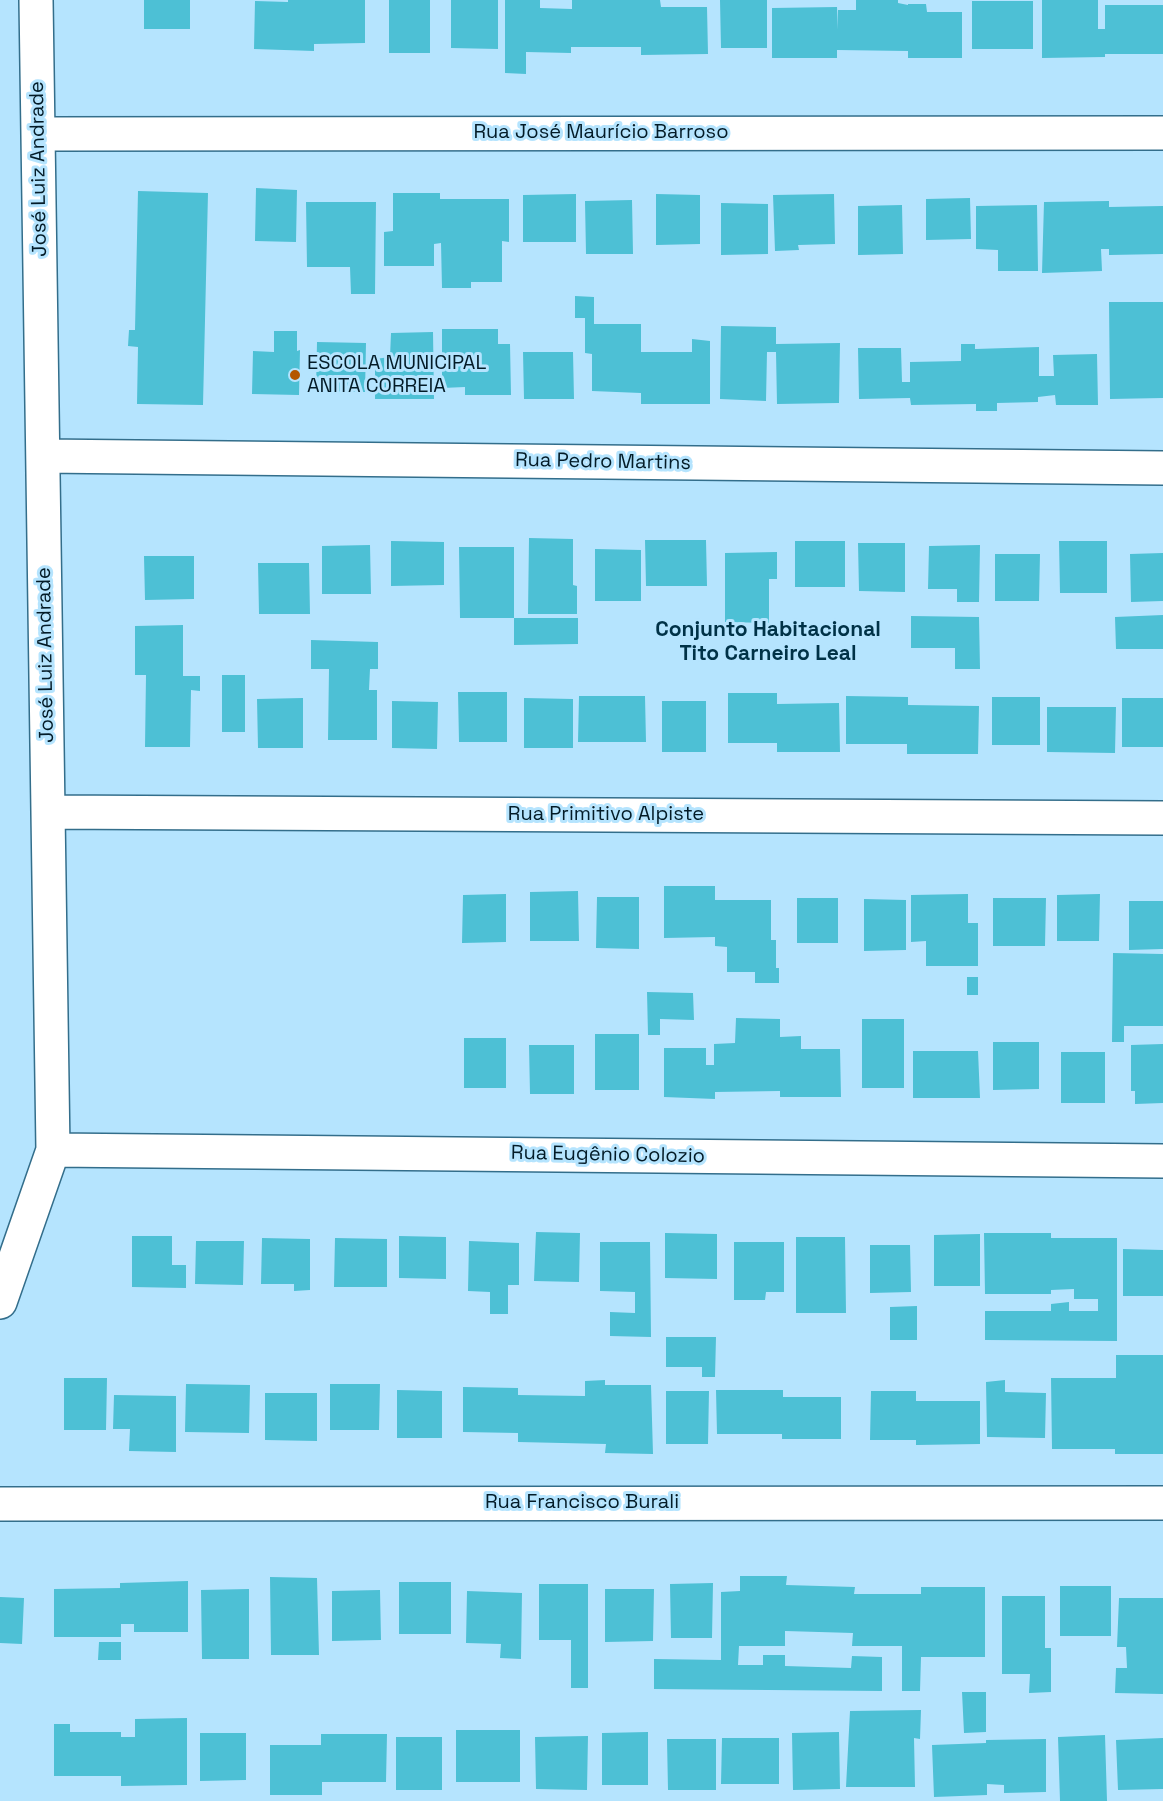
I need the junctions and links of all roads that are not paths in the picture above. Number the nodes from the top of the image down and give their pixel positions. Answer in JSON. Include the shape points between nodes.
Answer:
{"nodes":[{"id":1,"x":36,"y":0,"type":"edge"},
{"id":2,"x":1163,"y":133,"type":"edge"},
{"id":3,"x":38,"y":134,"type":"junction"},
{"id":4,"x":43,"y":456,"type":"junction"},
{"id":5,"x":1163,"y":468,"type":"edge"},
{"id":6,"x":48,"y":812,"type":"junction"},
{"id":7,"x":1163,"y":818,"type":"edge"},
{"id":8,"x":53,"y":1150,"type":"junction"},
{"id":9,"x":1163,"y":1161,"type":"edge"},
{"id":10,"x":0,"y":1302,"type":"edge"},
{"id":11,"x":1163,"y":1503,"type":"edge"},
{"id":12,"x":0,"y":1504,"type":"edge"}],
"edges":[{"from":1,"to":3,"type":"street","name":"José Luiz Andrade"},
{"from":2,"to":3,"type":"street","name":"Rua José Maurício Barroso"},
{"from":3,"to":4,"type":"street","name":"José Luiz Andrade"},
{"from":4,"to":5,"type":"street","name":"Rua Pedro Martins"},
{"from":4,"to":6,"type":"street","name":"José Luiz Andrade"},
{"from":6,"to":7,"type":"street","name":"Rua Primitivo Alpiste"},
{"from":6,"to":8,"type":"street","name":"José Luiz Andrade"},
{"from":8,"to":9,"type":"street","name":"Rua Eugênio Colozio"},
{"from":8,"to":10,"type":"street","name":"José Luiz Andrade"},
{"from":11,"to":12,"type":"street","name":"Rua Francisco Burali"}]}
